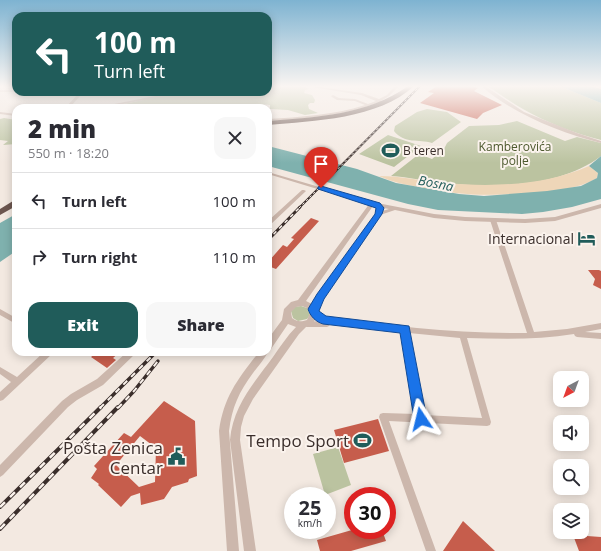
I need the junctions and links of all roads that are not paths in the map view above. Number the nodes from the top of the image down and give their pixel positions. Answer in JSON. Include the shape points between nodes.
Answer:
{"nodes":[{"id":1,"x":344,"y":112,"type":"edge"},
{"id":2,"x":350,"y":112,"type":"edge"},
{"id":3,"x":523,"y":112,"type":"edge"},
{"id":4,"x":0,"y":113,"type":"edge"},
{"id":5,"x":12,"y":114,"type":"edge"},
{"id":6,"x":12,"y":116,"type":"edge"},
{"id":7,"x":0,"y":118,"type":"edge"},
{"id":8,"x":272,"y":121,"type":"edge"},
{"id":9,"x":272,"y":122,"type":"edge"},
{"id":10,"x":601,"y":142,"type":"edge"},
{"id":11,"x":272,"y":174,"type":"edge"},
{"id":12,"x":304,"y":191,"type":"dead end"},
{"id":13,"x":375,"y":204,"type":"junction"},
{"id":14,"x":12,"y":205,"type":"edge"},
{"id":15,"x":601,"y":206,"type":"edge"},
{"id":16,"x":397,"y":209,"type":"junction"},
{"id":17,"x":0,"y":212,"type":"edge"},
{"id":18,"x":378,"y":214,"type":"junction"},
{"id":19,"x":272,"y":220,"type":"edge"},
{"id":20,"x":493,"y":220,"type":"junction"},
{"id":21,"x":301,"y":302,"type":"junction"},
{"id":22,"x":314,"y":311,"type":"junction"},
{"id":23,"x":0,"y":312,"type":"edge"},
{"id":24,"x":287,"y":317,"type":"junction"},
{"id":25,"x":12,"y":319,"type":"edge"},
{"id":26,"x":343,"y":323,"type":"junction"},
{"id":27,"x":305,"y":324,"type":"junction"},
{"id":28,"x":601,"y":326,"type":"edge"},
{"id":29,"x":405,"y":329,"type":"junction"},
{"id":30,"x":564,"y":334,"type":"junction"},
{"id":31,"x":463,"y":335,"type":"junction"},
{"id":32,"x":531,"y":335,"type":"junction"},
{"id":33,"x":601,"y":336,"type":"edge"},
{"id":34,"x":272,"y":340,"type":"edge"},
{"id":35,"x":45,"y":356,"type":"edge"},
{"id":36,"x":128,"y":356,"type":"edge"},
{"id":37,"x":261,"y":356,"type":"edge"},
{"id":38,"x":0,"y":370,"type":"edge"},
{"id":39,"x":17,"y":381,"type":"junction"},
{"id":40,"x":0,"y":396,"type":"edge"},
{"id":41,"x":421,"y":419,"type":"junction"},
{"id":42,"x":0,"y":472,"type":"edge"},
{"id":43,"x":233,"y":551,"type":"edge"},
{"id":44,"x":250,"y":551,"type":"edge"},
{"id":45,"x":431,"y":551,"type":"edge"}],
"edges":[{"from":1,"to":8,"type":"street"},
{"from":2,"to":9,"type":"highway"},
{"from":3,"to":10,"type":"street"},
{"from":4,"to":5,"type":"street"},
{"from":6,"to":7,"type":"street"},
{"from":11,"to":13,"type":"street"},
{"from":12,"to":19,"type":"street"},
{"from":13,"to":16,"type":"street"},
{"from":13,"to":18,"type":"street","via":[[380,208]]},
{"from":13,"to":21,"type":"street"},
{"from":14,"to":17,"type":"highway"},
{"from":15,"to":20,"type":"street","via":[[549,220]]},
{"from":16,"to":18,"type":"street"},
{"from":16,"to":20,"type":"street","via":[[434,216]]},
{"from":18,"to":22,"type":"street","via":[[320,297]]},
{"from":20,"to":32,"type":"street"},
{"from":21,"to":22,"type":"street","via":[[309,305]]},
{"from":21,"to":24,"type":"street","via":[[288,308]]},
{"from":22,"to":26,"type":"street","via":[[323,320]]},
{"from":22,"to":27,"type":"street","via":[[313,319]]},
{"from":23,"to":25,"type":"street"},
{"from":24,"to":27,"type":"street","via":[[292,322]]},
{"from":24,"to":34,"type":"street"},
{"from":26,"to":27,"type":"street"},
{"from":26,"to":29,"type":"street"},
{"from":27,"to":44,"type":"street","via":[[296,332],[250,396],[236,427],[235,440]]},
{"from":28,"to":30,"type":"street"},
{"from":29,"to":31,"type":"street"},
{"from":29,"to":41,"type":"street"},
{"from":30,"to":32,"type":"street"},
{"from":30,"to":33,"type":"street"},
{"from":31,"to":32,"type":"street"},
{"from":31,"to":41,"type":"street","via":[[487,422]]},
{"from":35,"to":39,"type":"street"},
{"from":36,"to":42,"type":"street","via":[[100,382],[65,404]]},
{"from":37,"to":43,"type":"street","via":[[234,393],[225,415]]},
{"from":38,"to":39,"type":"street"},
{"from":39,"to":40,"type":"street"},
{"from":41,"to":45,"type":"street","via":[[383,417]]}]}
